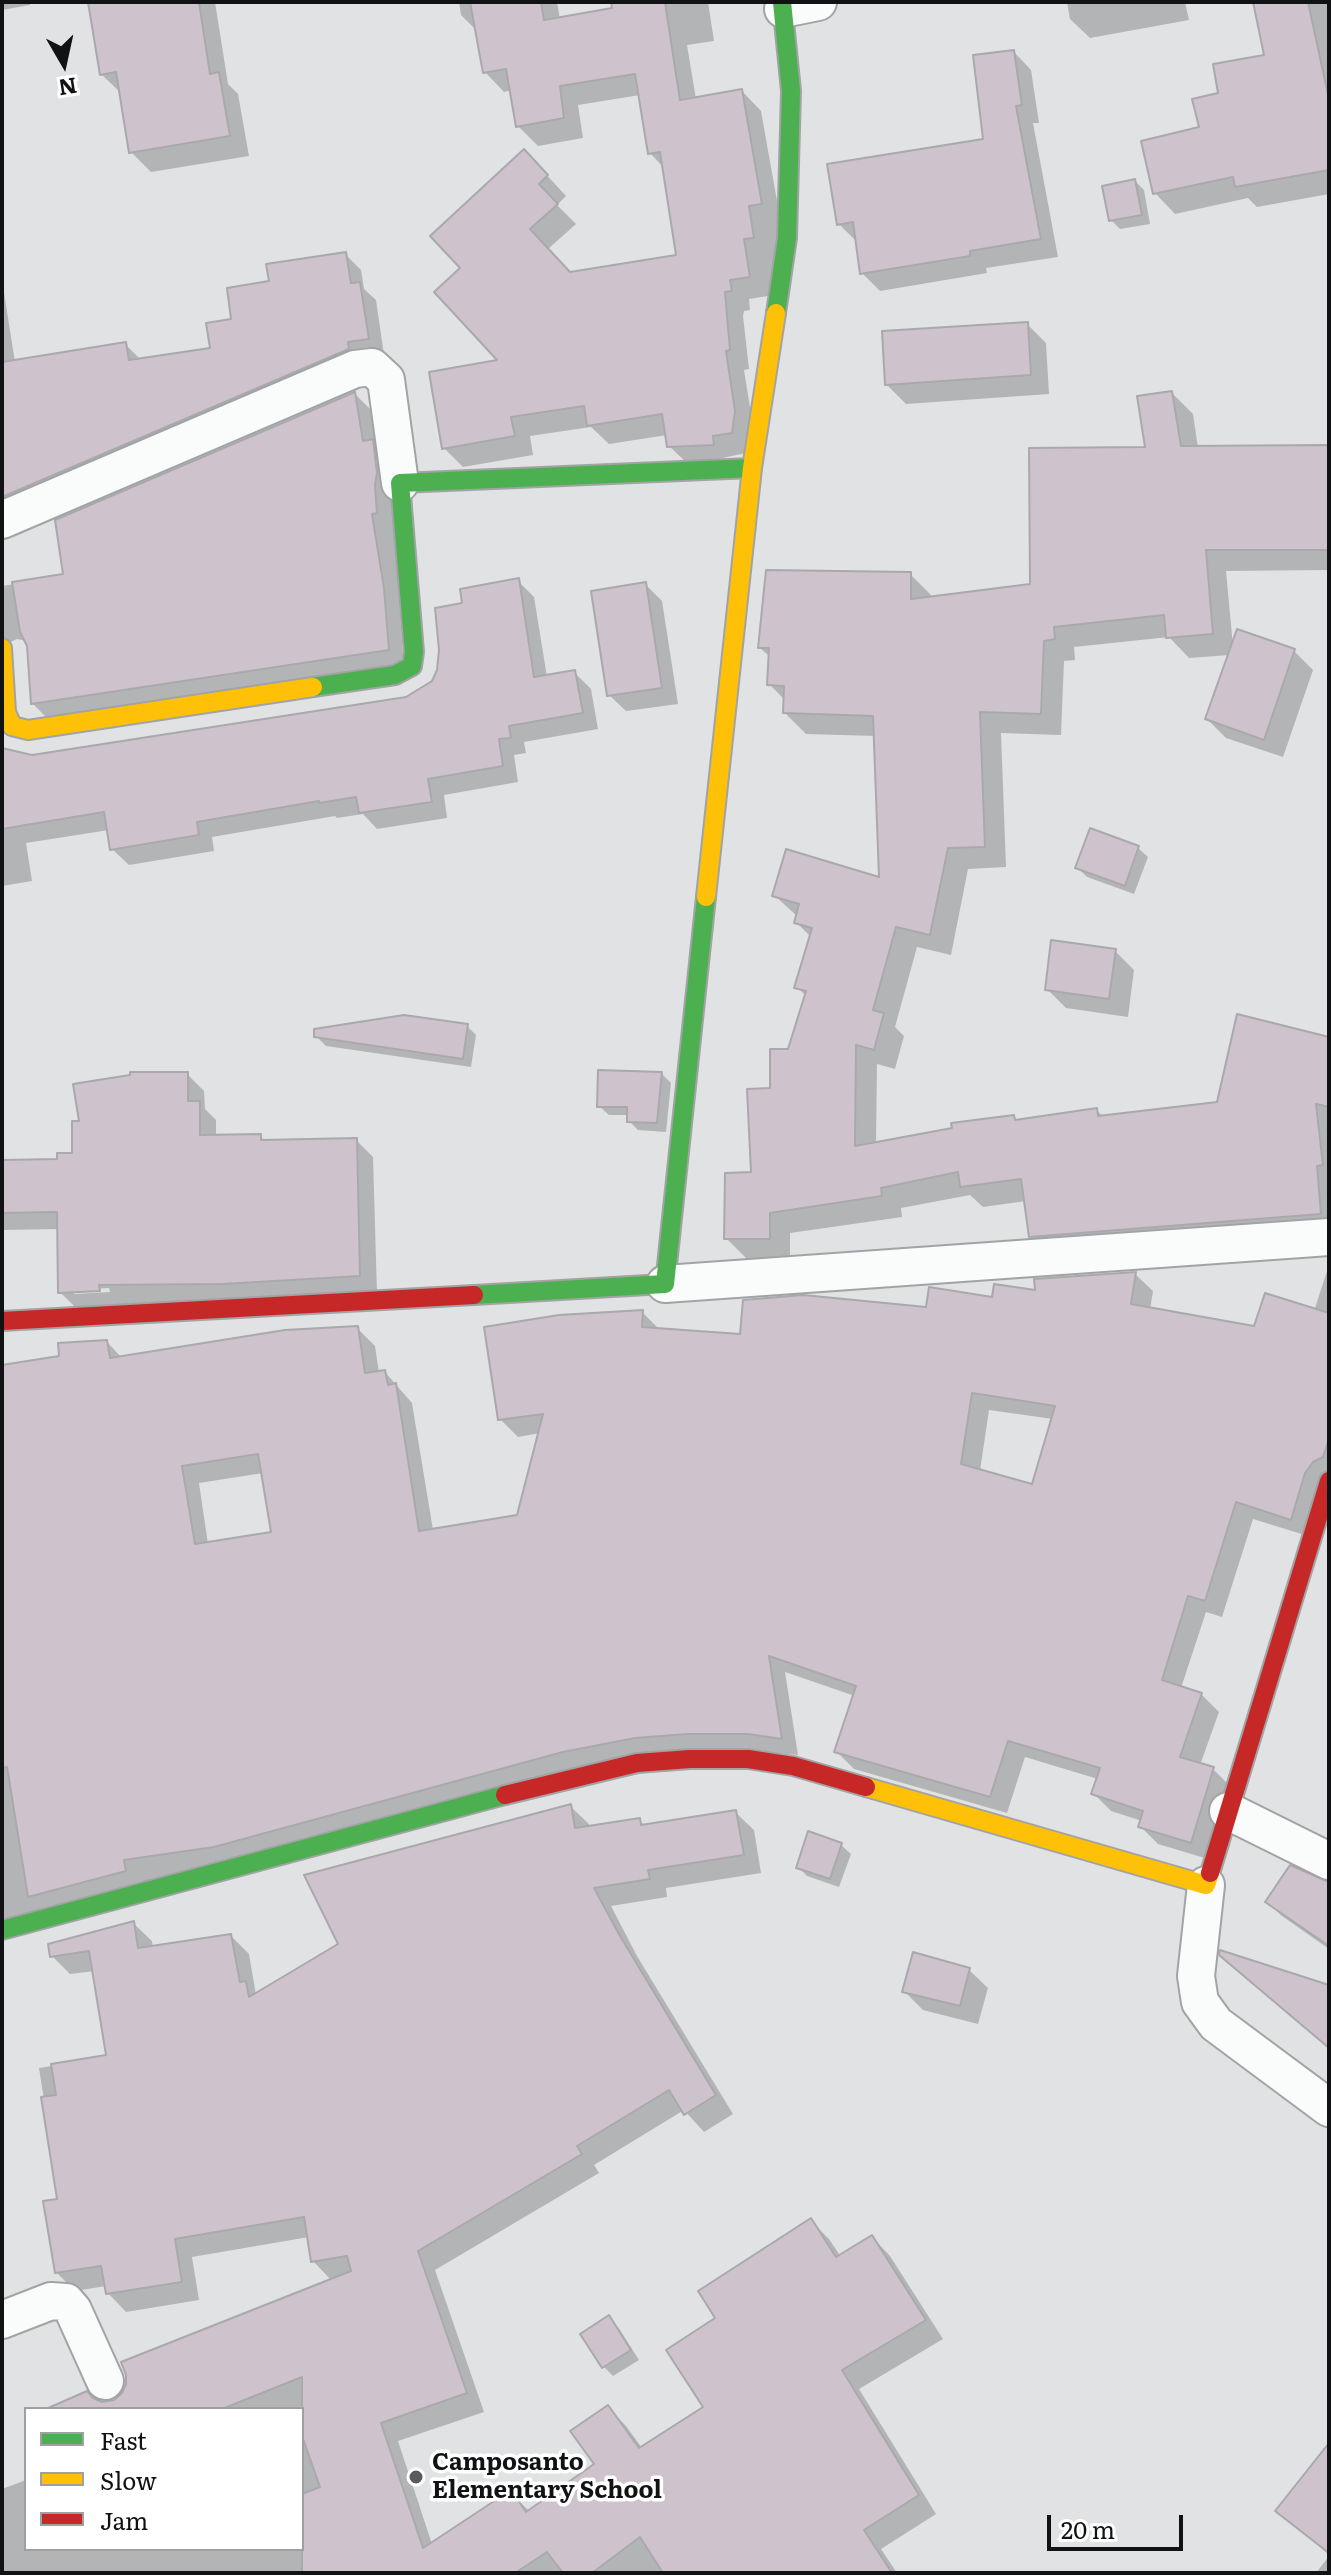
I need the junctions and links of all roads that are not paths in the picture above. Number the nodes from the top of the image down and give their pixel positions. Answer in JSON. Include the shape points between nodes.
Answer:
{"nodes":[{"id":1,"x":818,"y":2,"type":"edge"},
{"id":2,"x":782,"y":5,"type":"edge"},
{"id":3,"x":752,"y":468,"type":"junction"},
{"id":4,"x":400,"y":483,"type":"junction"},
{"id":5,"x":2,"y":520,"type":"edge"},
{"id":6,"x":2,"y":648,"type":"edge"},
{"id":7,"x":1329,"y":1237,"type":"edge"},
{"id":8,"x":665,"y":1284,"type":"junction"},
{"id":9,"x":2,"y":1321,"type":"edge"},
{"id":10,"x":1329,"y":1481,"type":"edge"},
{"id":11,"x":1228,"y":1811,"type":"junction"},
{"id":12,"x":1329,"y":1861,"type":"edge"},
{"id":13,"x":1206,"y":1885,"type":"junction"},
{"id":14,"x":2,"y":1930,"type":"edge"},
{"id":15,"x":1329,"y":2108,"type":"edge"},
{"id":16,"x":2,"y":2320,"type":"edge"},
{"id":17,"x":105,"y":2381,"type":"dead end"}],
"edges":[{"from":1,"to":2,"type":"street"},
{"from":2,"to":3,"type":"street","via":[[791,91],[787,238]]},
{"from":3,"to":4,"type":"street"},
{"from":3,"to":8,"type":"street"},
{"from":4,"to":5,"type":"street","via":[[386,380],[372,367],[355,369]]},
{"from":4,"to":6,"type":"street","via":[[414,652],[412,666],[395,675],[28,730],[12,726],[6,712]]},
{"from":7,"to":8,"type":"street"},
{"from":8,"to":9,"type":"street"},
{"from":10,"to":11,"type":"street"},
{"from":11,"to":12,"type":"street"},
{"from":11,"to":13,"type":"street"},
{"from":13,"to":14,"type":"street","via":[[793,1766],[690,1759],[637,1763],[566,1779]]},
{"from":13,"to":15,"type":"street","via":[[1196,1976],[1200,2002],[1216,2024]]},
{"from":16,"to":17,"type":"street","via":[[51,2301],[66,2302]]}]}
